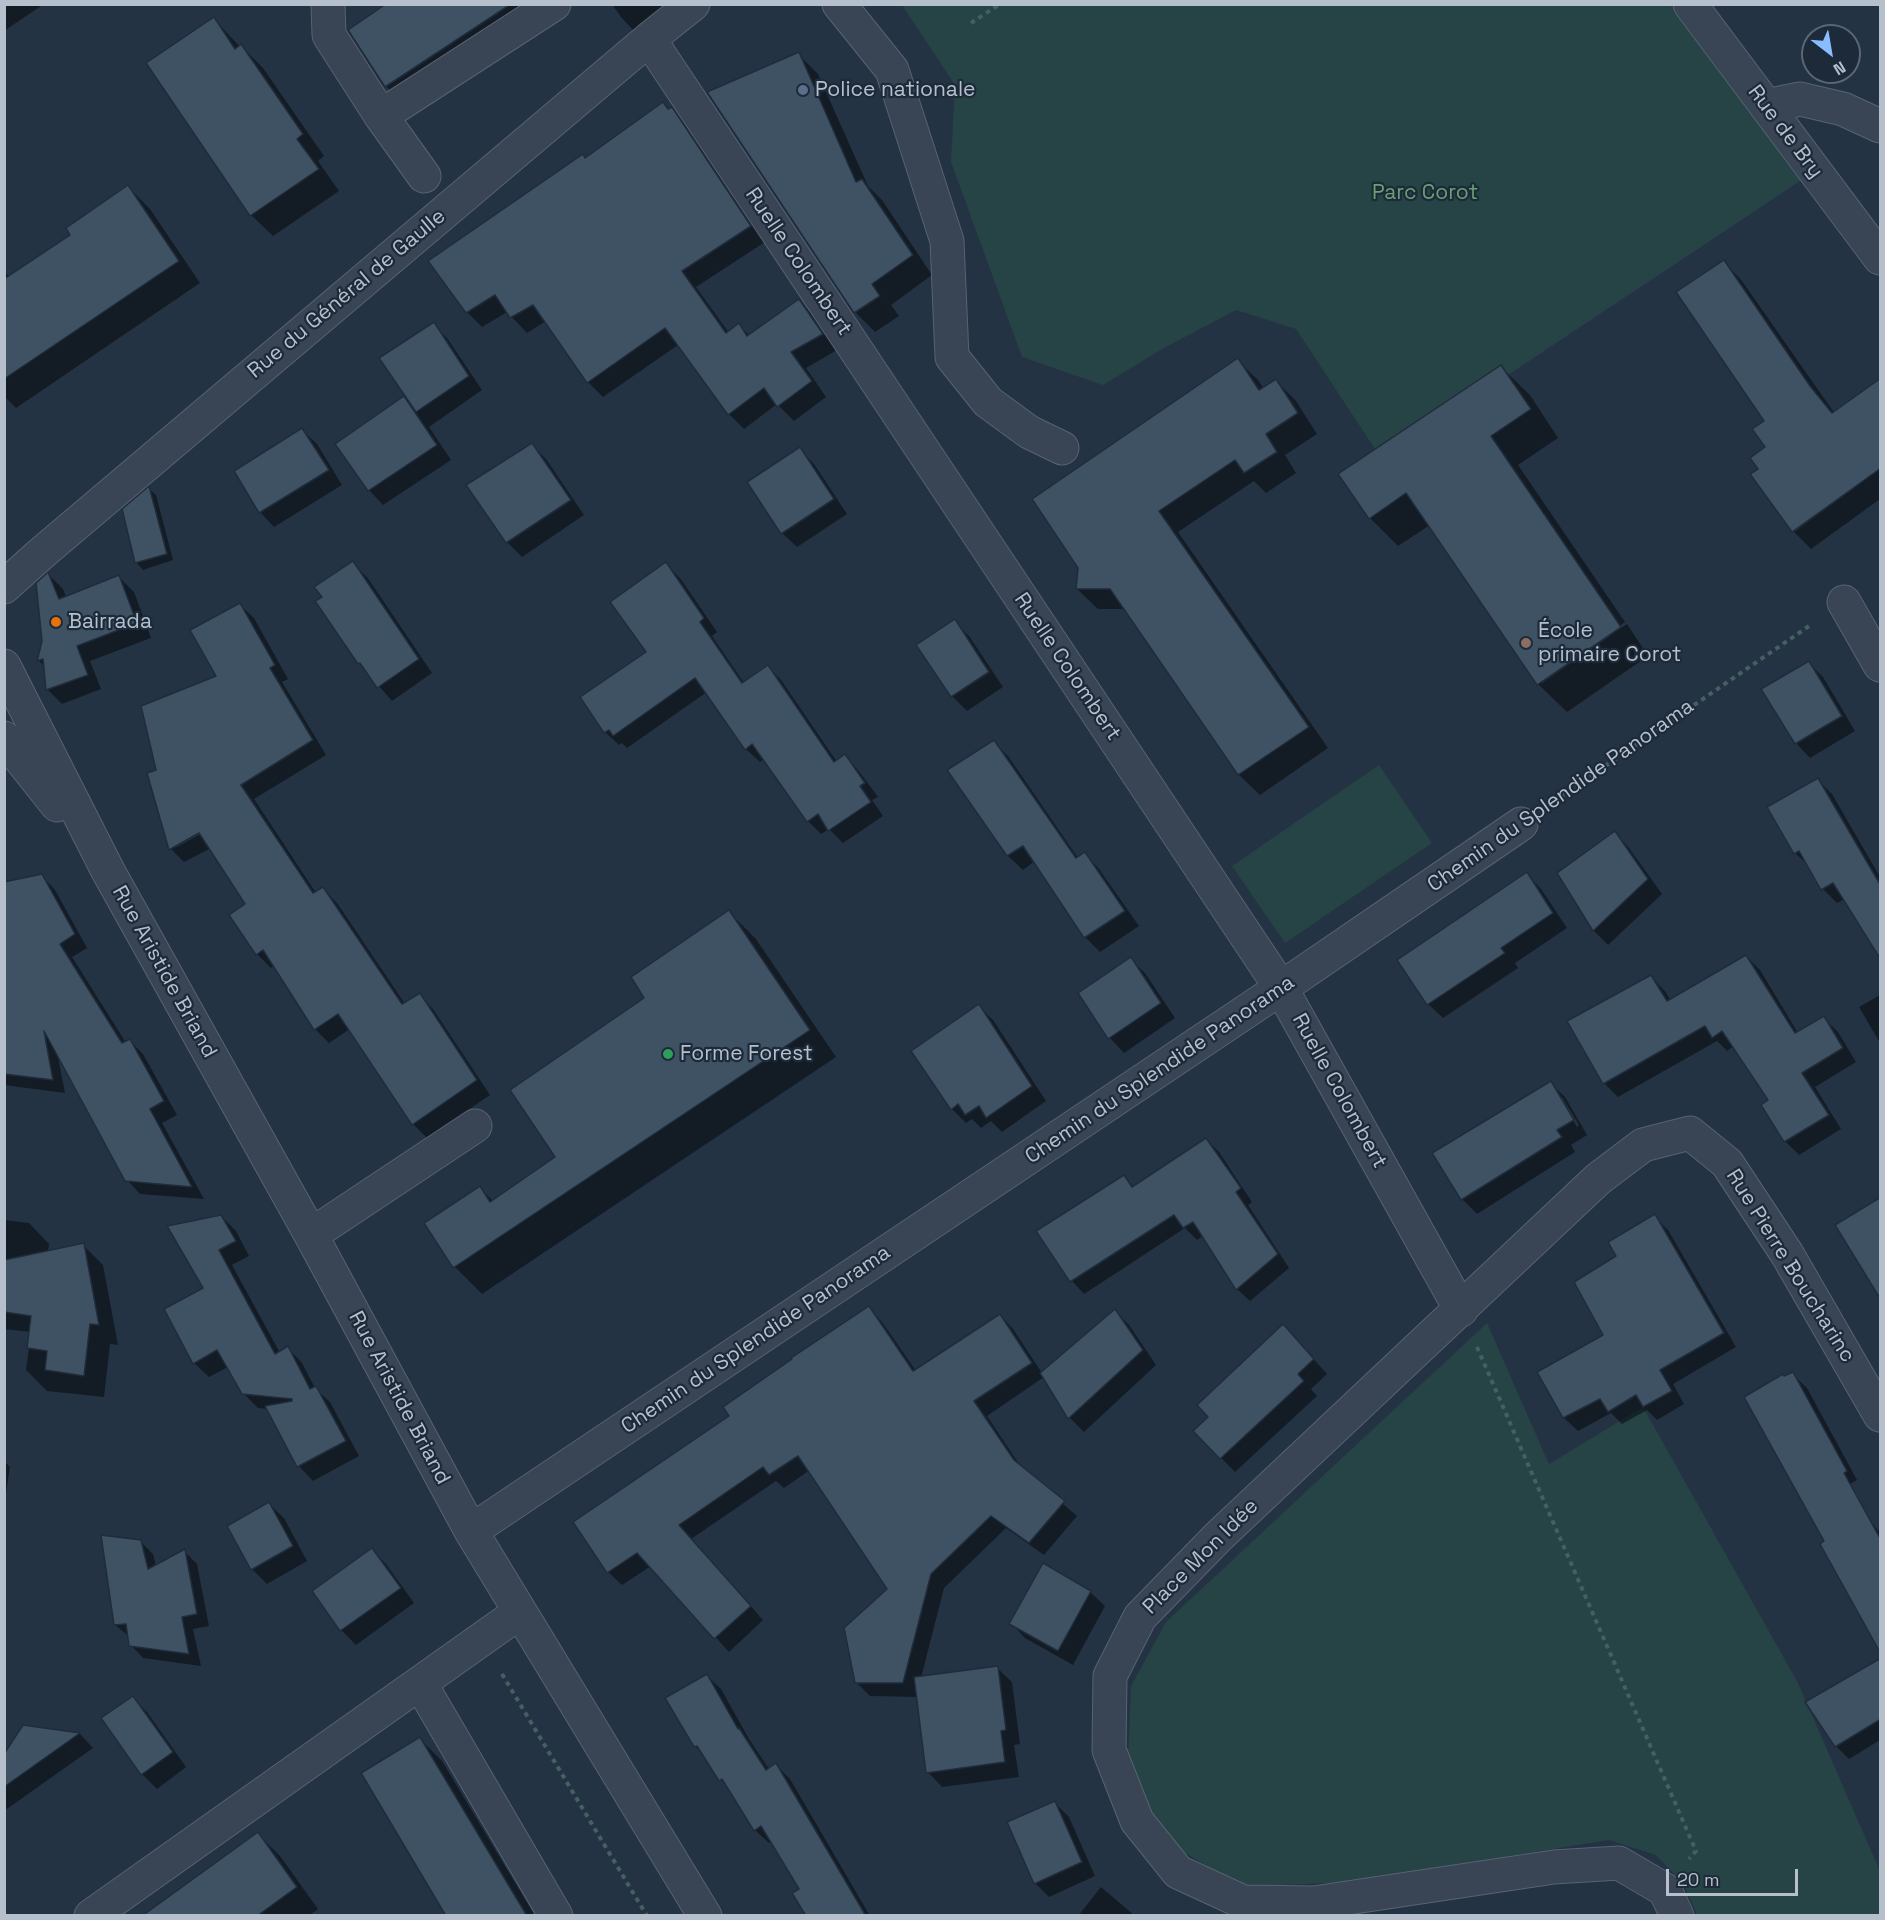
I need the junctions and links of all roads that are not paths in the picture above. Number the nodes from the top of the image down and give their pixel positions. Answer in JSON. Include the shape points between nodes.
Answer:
{"nodes":[{"id":1,"x":328,"y":4,"type":"edge"},
{"id":2,"x":554,"y":4,"type":"edge"},
{"id":3,"x":693,"y":4,"type":"edge"},
{"id":4,"x":839,"y":4,"type":"edge"},
{"id":5,"x":1690,"y":4,"type":"edge"},
{"id":6,"x":649,"y":39,"type":"junction"},
{"id":7,"x":1766,"y":106,"type":"junction"},
{"id":8,"x":381,"y":116,"type":"junction"},
{"id":9,"x":1881,"y":126,"type":"edge"},
{"id":10,"x":424,"y":177,"type":"dead end"},
{"id":11,"x":1881,"y":258,"type":"edge"},
{"id":12,"x":1062,"y":448,"type":"dead end"},
{"id":13,"x":4,"y":587,"type":"edge"},
{"id":14,"x":1844,"y":602,"type":"road end"},
{"id":15,"x":1881,"y":665,"type":"edge"},
{"id":16,"x":4,"y":666,"type":"edge"},
{"id":17,"x":4,"y":738,"type":"edge"},
{"id":18,"x":1521,"y":824,"type":"road end"},
{"id":19,"x":108,"y":871,"type":"junction"},
{"id":20,"x":1281,"y":988,"type":"junction"},
{"id":21,"x":475,"y":1126,"type":"dead end"},
{"id":22,"x":310,"y":1235,"type":"junction"},
{"id":23,"x":1461,"y":1310,"type":"junction"},
{"id":24,"x":1881,"y":1415,"type":"edge"},
{"id":25,"x":471,"y":1532,"type":"junction"},
{"id":26,"x":520,"y":1612,"type":"junction"},
{"id":27,"x":420,"y":1683,"type":"junction"},
{"id":28,"x":1671,"y":1903,"type":"edge"},
{"id":29,"x":91,"y":1916,"type":"edge"},
{"id":30,"x":556,"y":1916,"type":"edge"},
{"id":31,"x":705,"y":1916,"type":"edge"}],
"edges":[{"from":1,"to":8,"type":"street","via":[[329,35]]},
{"from":2,"to":8,"type":"street"},
{"from":3,"to":6,"type":"street","name":"Rue du Général de Gaulle"},
{"from":4,"to":12,"type":"street","via":[[892,69],[947,241],[952,357],[988,402],[1029,432]]},
{"from":5,"to":7,"type":"street","name":"Rue de Bry"},
{"from":6,"to":13,"type":"street","name":"Rue du Général de Gaulle"},
{"from":6,"to":20,"type":"street","name":"Ruelle Colombert"},
{"from":7,"to":9,"type":"street","via":[[1800,99],[1843,109]]},
{"from":7,"to":11,"type":"street","name":"Rue de Bry"},
{"from":8,"to":10,"type":"street"},
{"from":14,"to":15,"type":"street"},
{"from":16,"to":19,"type":"street","name":"Rue Aristide Briand"},
{"from":17,"to":19,"type":"street","name":"Rue Aristide Briand"},
{"from":18,"to":20,"type":"street","name":"Chemin du Splendide Panorama"},
{"from":19,"to":22,"type":"street","name":"Rue Aristide Briand"},
{"from":20,"to":23,"type":"street","name":"Ruelle Colombert"},
{"from":20,"to":25,"type":"street","name":"Chemin du Splendide Panorama"},
{"from":21,"to":22,"type":"street"},
{"from":22,"to":25,"type":"street","name":"Rue Aristide Briand"},
{"from":23,"to":24,"type":"street","name":"Rue Pierre Boucharinc","via":[[1607,1172],[1643,1145],[1690,1133],[1727,1163],[1787,1254]]},
{"from":23,"to":28,"type":"street","name":"Place Mon Idée","via":[[1218,1537],[1140,1617],[1110,1676],[1109,1750],[1137,1821],[1178,1872],[1243,1902],[1314,1903],[1554,1866],[1619,1863]]},
{"from":25,"to":26,"type":"street","name":"Rue Aristide Briand"},
{"from":26,"to":27,"type":"street"},
{"from":26,"to":31,"type":"street","name":"Rue Aristide Briand"},
{"from":27,"to":29,"type":"street"},
{"from":27,"to":30,"type":"street"}]}
